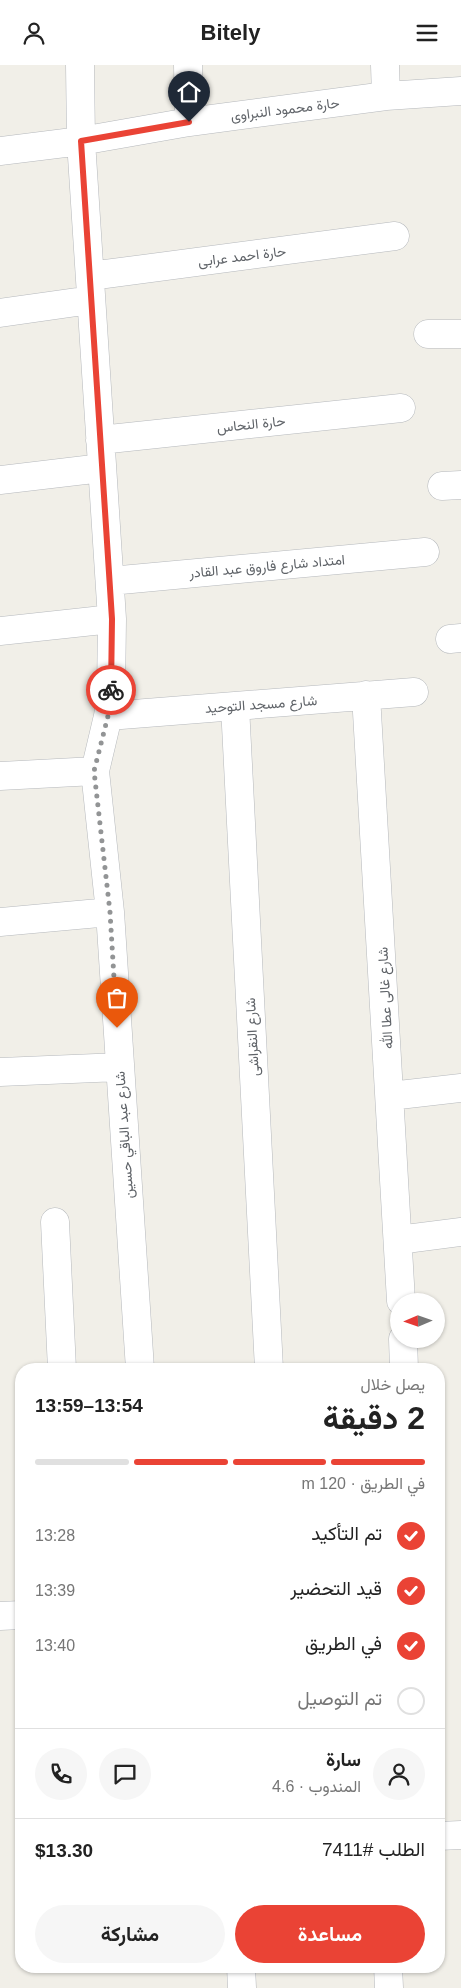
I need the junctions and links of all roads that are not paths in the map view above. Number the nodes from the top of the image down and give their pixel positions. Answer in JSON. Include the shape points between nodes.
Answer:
{"nodes":[{"id":1,"x":80,"y":65,"type":"edge"},
{"id":2,"x":188,"y":65,"type":"edge"},
{"id":3,"x":385,"y":65,"type":"edge"},
{"id":4,"x":461,"y":91,"type":"edge"},
{"id":5,"x":386,"y":96,"type":"junction"},
{"id":6,"x":189,"y":122,"type":"junction"},
{"id":7,"x":81,"y":141,"type":"junction"},
{"id":8,"x":0,"y":151,"type":"edge"},
{"id":9,"x":395,"y":236,"type":"dead end"},
{"id":10,"x":90,"y":288,"type":"junction"},
{"id":11,"x":0,"y":313,"type":"edge"},
{"id":12,"x":428,"y":334,"type":"dead end"},
{"id":13,"x":461,"y":334,"type":"edge"},
{"id":14,"x":401,"y":408,"type":"dead end"},
{"id":15,"x":100,"y":440,"type":"junction"},
{"id":16,"x":102,"y":468,"type":"junction"},
{"id":17,"x":0,"y":480,"type":"edge"},
{"id":18,"x":425,"y":552,"type":"dead end"},
{"id":19,"x":110,"y":581,"type":"junction"},
{"id":20,"x":112,"y":619,"type":"junction"},
{"id":21,"x":0,"y":631,"type":"edge"},
{"id":22,"x":414,"y":691,"type":"dead end"},
{"id":23,"x":366,"y":695,"type":"junction"},
{"id":24,"x":235,"y":705,"type":"junction"},
{"id":25,"x":108,"y":716,"type":"junction"},
{"id":26,"x":94,"y":771,"type":"junction"},
{"id":27,"x":0,"y":776,"type":"edge"},
{"id":28,"x":110,"y":912,"type":"junction"},
{"id":29,"x":0,"y":922,"type":"edge"},
{"id":30,"x":120,"y":1067,"type":"junction"},
{"id":31,"x":0,"y":1072,"type":"edge"},
{"id":32,"x":461,"y":1087,"type":"edge"},
{"id":33,"x":390,"y":1096,"type":"junction"},
{"id":34,"x":55,"y":1222,"type":"dead end"},
{"id":35,"x":461,"y":1232,"type":"edge"},
{"id":36,"x":398,"y":1240,"type":"junction"},
{"id":37,"x":401,"y":1293,"type":"edge"},
{"id":38,"x":403,"y":1348,"type":"edge"},
{"id":39,"x":62,"y":1363,"type":"edge"},
{"id":40,"x":140,"y":1363,"type":"edge"},
{"id":41,"x":269,"y":1363,"type":"edge"},
{"id":42,"x":404,"y":1363,"type":"edge"},
{"id":43,"x":15,"y":1616,"type":"edge"},
{"id":44,"x":0,"y":1617,"type":"edge"},
{"id":45,"x":445,"y":1835,"type":"edge"},
{"id":46,"x":461,"y":1835,"type":"edge"},
{"id":47,"x":241,"y":1973,"type":"edge"},
{"id":48,"x":388,"y":1973,"type":"edge"},
{"id":49,"x":242,"y":1988,"type":"edge"},
{"id":50,"x":389,"y":1988,"type":"edge"}],
"edges":[{"from":1,"to":7,"type":"street","name":"شارع عبد الباقي حسين"},
{"from":2,"to":6,"type":"street"},
{"from":3,"to":5,"type":"street"},
{"from":4,"to":5,"type":"street","name":"حارة محمود النبراوى"},
{"from":5,"to":6,"type":"street","name":"حارة محمود النبراوى"},
{"from":6,"to":7,"type":"street","name":"حارة محمود النبراوى"},
{"from":7,"to":8,"type":"street","name":"حارة محمود النبراوى"},
{"from":7,"to":10,"type":"street","name":"شارع عبد الباقي حسين"},
{"from":9,"to":10,"type":"street","name":"حارة احمد عرابى"},
{"from":10,"to":11,"type":"street","name":"حارة احمد عرابى"},
{"from":10,"to":15,"type":"street","name":"شارع عبد الباقي حسين"},
{"from":12,"to":13,"type":"street"},
{"from":14,"to":15,"type":"street","name":"حارة النحاس"},
{"from":15,"to":16,"type":"street","name":"شارع عبد الباقي حسين"},
{"from":16,"to":17,"type":"street"},
{"from":16,"to":19,"type":"street","name":"شارع عبد الباقي حسين"},
{"from":18,"to":19,"type":"street","name":"امتداد شارع فاروق عبد القادر"},
{"from":19,"to":20,"type":"street","name":"شارع عبد الباقي حسين"},
{"from":20,"to":21,"type":"street"},
{"from":20,"to":25,"type":"street","name":"شارع عبد الباقي حسين"},
{"from":22,"to":23,"type":"street","name":"شارع مسجد التوحيد"},
{"from":23,"to":24,"type":"street","name":"شارع مسجد التوحيد"},
{"from":23,"to":33,"type":"street","name":"شارع غالى عطا الله"},
{"from":24,"to":25,"type":"street","name":"شارع مسجد التوحيد"},
{"from":24,"to":41,"type":"street","name":"شارع النقراشى"},
{"from":25,"to":26,"type":"street","name":"شارع عبد الباقي حسين"},
{"from":26,"to":27,"type":"street"},
{"from":26,"to":28,"type":"street","name":"شارع عبد الباقي حسين"},
{"from":28,"to":29,"type":"street"},
{"from":28,"to":30,"type":"street","name":"شارع عبد الباقي حسين"},
{"from":30,"to":31,"type":"street"},
{"from":30,"to":40,"type":"street","name":"شارع عبد الباقي حسين"},
{"from":32,"to":33,"type":"street"},
{"from":33,"to":36,"type":"street","name":"شارع غالى عطا الله"},
{"from":34,"to":39,"type":"street"},
{"from":35,"to":36,"type":"street"},
{"from":36,"to":37,"type":"street","name":"شارع غالى عطا الله"},
{"from":38,"to":42,"type":"street"},
{"from":43,"to":44,"type":"street"},
{"from":45,"to":46,"type":"street"},
{"from":47,"to":49,"type":"street"},
{"from":48,"to":50,"type":"street"}]}
